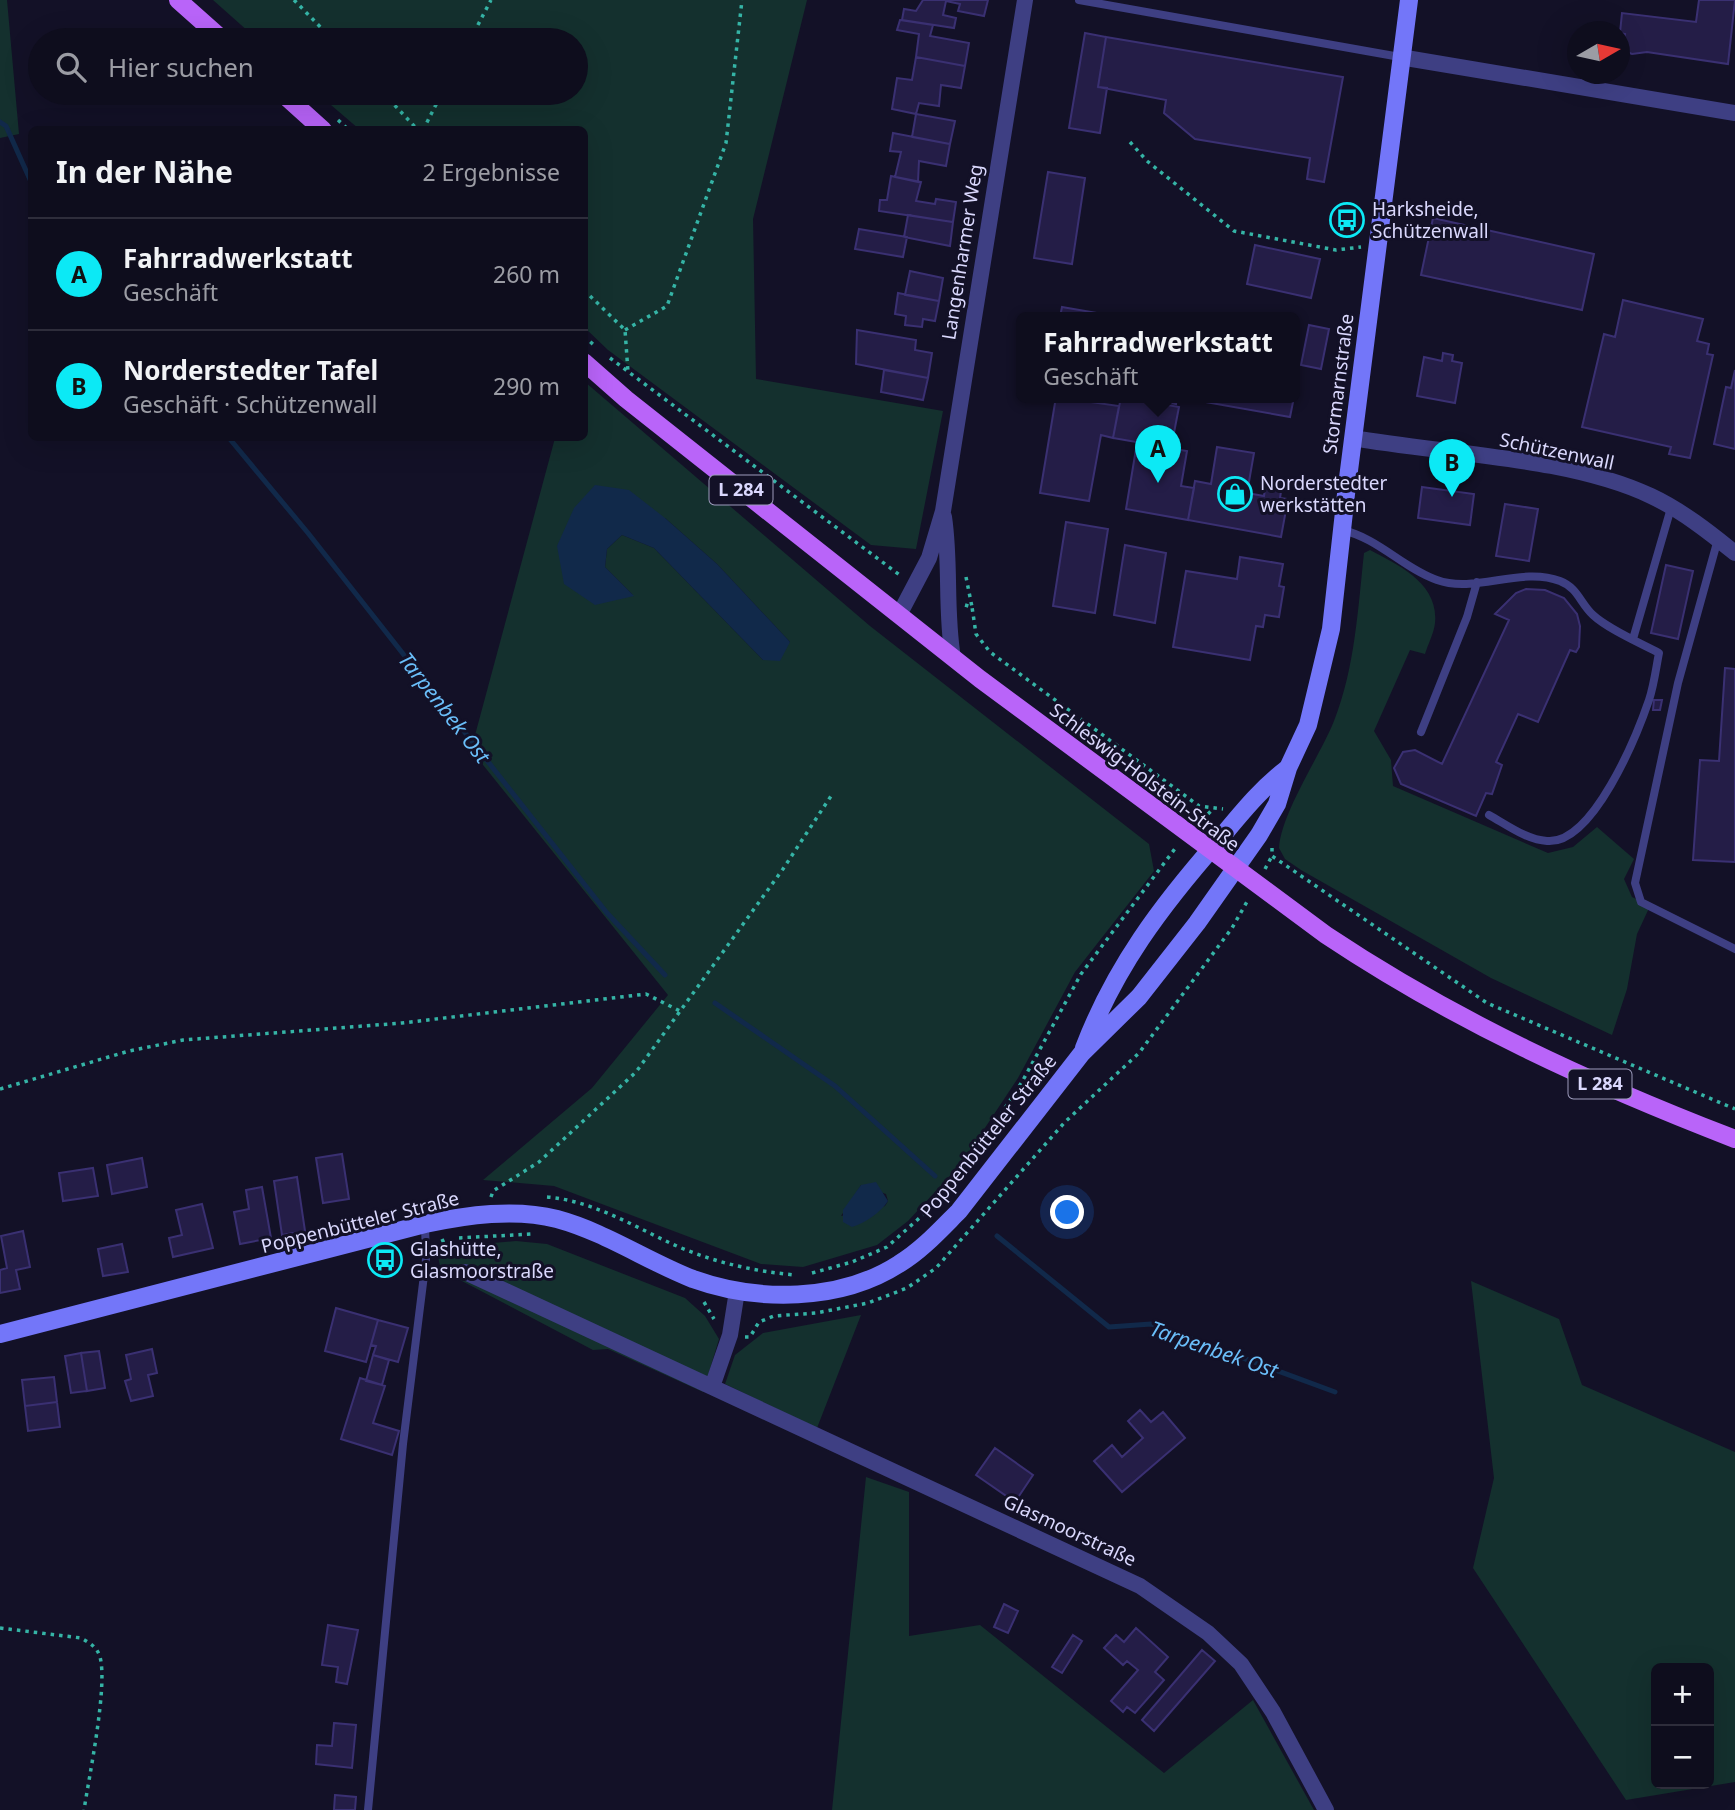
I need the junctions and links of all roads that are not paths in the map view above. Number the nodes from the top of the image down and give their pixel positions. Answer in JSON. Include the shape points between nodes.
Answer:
{"nodes":[{"id":1,"x":178,"y":0,"type":"edge"},
{"id":2,"x":1025,"y":0,"type":"edge"},
{"id":3,"x":1079,"y":0,"type":"edge"},
{"id":4,"x":1409,"y":0,"type":"edge"},
{"id":5,"x":210,"y":28,"type":"edge"},
{"id":6,"x":1400,"y":57,"type":"junction"},
{"id":7,"x":295,"y":105,"type":"edge"},
{"id":8,"x":1735,"y":113,"type":"edge"},
{"id":9,"x":319,"y":126,"type":"edge"},
{"id":10,"x":588,"y":366,"type":"edge"},
{"id":11,"x":1353,"y":438,"type":"junction"},
{"id":12,"x":1671,"y":508,"type":"junction"},
{"id":13,"x":943,"y":511,"type":"junction"},
{"id":14,"x":1342,"y":530,"type":"junction"},
{"id":15,"x":1718,"y":539,"type":"junction"},
{"id":16,"x":1735,"y":553,"type":"edge"},
{"id":17,"x":1477,"y":582,"type":"junction"},
{"id":18,"x":899,"y":615,"type":"junction"},
{"id":19,"x":1633,"y":639,"type":"junction"},
{"id":20,"x":953,"y":659,"type":"junction"},
{"id":21,"x":1421,"y":732,"type":"dead end"},
{"id":22,"x":1288,"y":768,"type":"junction"},
{"id":23,"x":1489,"y":815,"type":"dead end"},
{"id":24,"x":1209,"y":851,"type":"junction"},
{"id":25,"x":1233,"y":870,"type":"junction"},
{"id":26,"x":1735,"y":949,"type":"edge"},
{"id":27,"x":1082,"y":1052,"type":"junction"},
{"id":28,"x":1735,"y":1139,"type":"edge"},
{"id":29,"x":425,"y":1224,"type":"junction"},
{"id":30,"x":465,"y":1272,"type":"road end"},
{"id":31,"x":737,"y":1291,"type":"junction"},
{"id":32,"x":0,"y":1334,"type":"edge"},
{"id":33,"x":712,"y":1387,"type":"junction"},
{"id":34,"x":368,"y":1810,"type":"edge"},
{"id":35,"x":1326,"y":1810,"type":"edge"}],
"edges":[{"from":1,"to":5,"type":"main road"},
{"from":2,"to":13,"type":"street","name":"Langenharmer Weg"},
{"from":3,"to":6,"type":"lane"},
{"from":4,"to":6,"type":"main road","name":"Stormarnstraße"},
{"from":6,"to":8,"type":"street"},
{"from":6,"to":11,"type":"main road","name":"Stormarnstraße"},
{"from":7,"to":9,"type":"main road"},
{"from":10,"to":18,"type":"main road","name":"Schleswig-Holstein-Straße","number":"L 284"},
{"from":11,"to":12,"type":"street","name":"Schützenwall","via":[[1595,477],[1651,496]]},
{"from":11,"to":14,"type":"main road","name":"Stormarnstraße"},
{"from":12,"to":15,"type":"street","name":"Schützenwall"},
{"from":12,"to":19,"type":"lane"},
{"from":13,"to":18,"type":"street","name":"Langenharmer Weg","via":[[929,558]]},
{"from":13,"to":20,"type":"street","name":"Langenharmer Weg","via":[[950,556]]},
{"from":14,"to":17,"type":"lane","via":[[1379,545],[1437,581]]},
{"from":14,"to":22,"type":"main road","name":"Stormarnstraße","via":[[1331,629],[1316,699]]},
{"from":15,"to":16,"type":"street","name":"Schützenwall"},
{"from":15,"to":26,"type":"lane","via":[[1678,683],[1634,883],[1641,902]]},
{"from":17,"to":19,"type":"lane","via":[[1522,577],[1560,581],[1576,590],[1594,616]]},
{"from":17,"to":21,"type":"lane"},
{"from":18,"to":20,"type":"main road","name":"Schleswig-Holstein-Straße","number":"L 284"},
{"from":19,"to":23,"type":"lane","via":[[1659,653],[1650,698],[1608,793],[1568,836],[1549,842],[1520,833]]},
{"from":20,"to":24,"type":"main road","name":"Schleswig-Holstein-Straße","number":"L 284"},
{"from":22,"to":24,"type":"main road","name":"Stormarnstraße","via":[[1259,791]]},
{"from":22,"to":25,"type":"main road","name":"Stormarnstraße","via":[[1283,791]]},
{"from":24,"to":25,"type":"main road","name":"Schleswig-Holstein-Straße","number":"L 284"},
{"from":24,"to":27,"type":"main road","name":"Poppenbütteler Straße","via":[[1176,889],[1112,980]]},
{"from":25,"to":27,"type":"main road","name":"Poppenbütteler Straße","via":[[1139,998]]},
{"from":25,"to":28,"type":"main road","name":"Schleswig-Holstein-Straße","number":"L 284","via":[[1384,974],[1468,1023]]},
{"from":27,"to":31,"type":"main road","name":"Poppenbütteler Straße","via":[[959,1211],[899,1265],[835,1288],[776,1295]]},
{"from":29,"to":31,"type":"main road","name":"Poppenbütteler Straße","via":[[483,1215],[557,1219],[694,1279]]},
{"from":29,"to":32,"type":"main road","name":"Poppenbütteler Straße"},
{"from":29,"to":34,"type":"lane","via":[[426,1259],[403,1444]]},
{"from":30,"to":33,"type":"street","name":"Glasmoorstraße"},
{"from":31,"to":33,"type":"street","via":[[730,1335]]},
{"from":33,"to":35,"type":"street","name":"Glasmoorstraße","via":[[1140,1586],[1185,1617],[1241,1664],[1273,1712]]}]}
